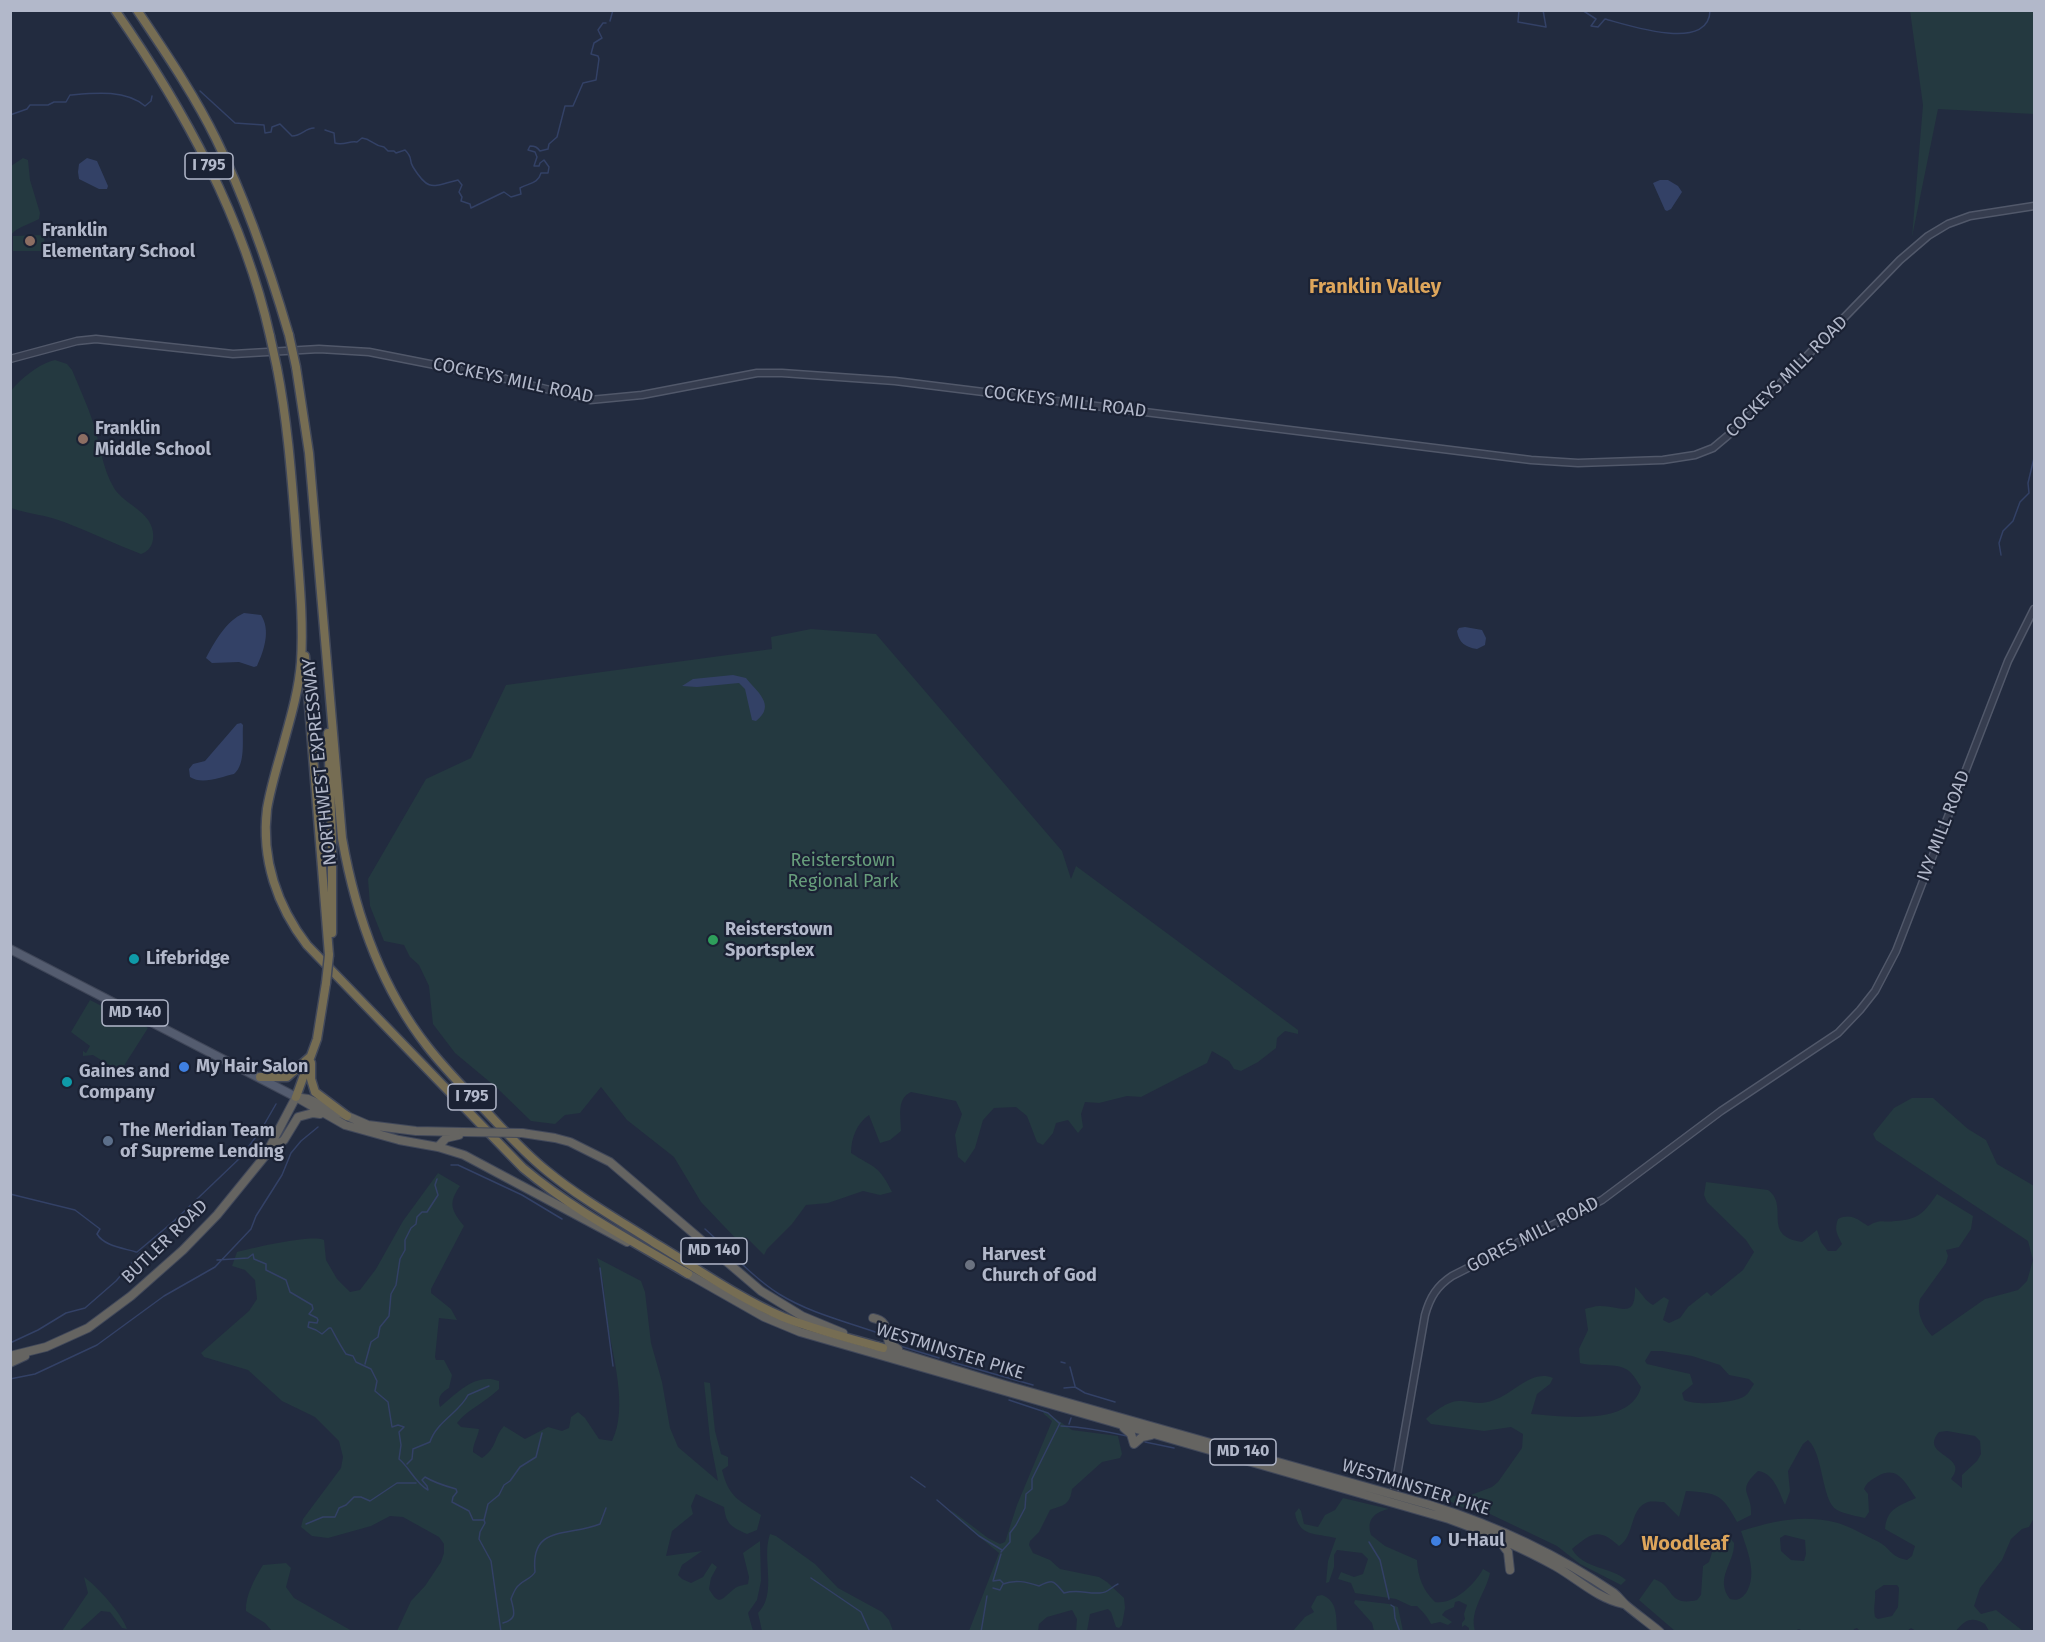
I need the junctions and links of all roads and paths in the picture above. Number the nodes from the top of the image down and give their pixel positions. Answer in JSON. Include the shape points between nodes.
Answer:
{"nodes":[{"id":1,"x":115,"y":10,"type":"edge"},
{"id":2,"x":137,"y":10,"type":"edge"},
{"id":3,"x":2034,"y":206,"type":"edge"},
{"id":4,"x":10,"y":359,"type":"edge"},
{"id":5,"x":301,"y":599,"type":"junction"},
{"id":6,"x":2034,"y":609,"type":"edge"},
{"id":7,"x":325,"y":646,"type":"junction"},
{"id":8,"x":10,"y":949,"type":"edge"},
{"id":9,"x":329,"y":955,"type":"junction"},
{"id":10,"x":1838,"y":1033,"type":"joint"},
{"id":11,"x":311,"y":1057,"type":"junction"},
{"id":12,"x":260,"y":1077,"type":"junction"},
{"id":13,"x":296,"y":1097,"type":"junction"},
{"id":14,"x":346,"y":1121,"type":"junction"},
{"id":15,"x":416,"y":1131,"type":"junction"},
{"id":16,"x":427,"y":1131,"type":"junction"},
{"id":17,"x":465,"y":1133,"type":"junction"},
{"id":18,"x":389,"y":1140,"type":"junction"},
{"id":19,"x":438,"y":1147,"type":"junction"},
{"id":20,"x":268,"y":1150,"type":"junction"},
{"id":21,"x":688,"y":1274,"type":"junction"},
{"id":22,"x":873,"y":1318,"type":"dead end"},
{"id":23,"x":883,"y":1348,"type":"junction"},
{"id":24,"x":31,"y":1352,"type":"junction"},
{"id":25,"x":907,"y":1355,"type":"junction"},
{"id":26,"x":10,"y":1356,"type":"edge"},
{"id":27,"x":10,"y":1363,"type":"edge"},
{"id":28,"x":1122,"y":1426,"type":"junction"},
{"id":29,"x":1156,"y":1435,"type":"junction"},
{"id":30,"x":1393,"y":1498,"type":"junction"},
{"id":31,"x":1498,"y":1538,"type":"junction"},
{"id":32,"x":1510,"y":1570,"type":"dead end"},
{"id":33,"x":1624,"y":1604,"type":"junction"},
{"id":34,"x":1660,"y":1632,"type":"edge"}],
"edges":[{"from":1,"to":5,"type":"highway","name":"NORTHWEST EXPRESSWAY","number":"I 795","bridge":true,"via":[[179,110],[214,176],[244,250],[270,336],[282,393]]},
{"from":2,"to":7,"type":"highway","name":"NORTHWEST EXPRESSWAY","number":"I 795","bridge":true,"via":[[215,137],[268,265],[289,335],[309,453]]},
{"from":3,"to":4,"type":"street","name":"COCKEYS MILL ROAD","via":[[1982,213],[1937,229],[1900,260],[1721,443],[1695,455],[1663,460],[1540,461],[919,383],[782,373],[747,374],[667,391],[596,400],[369,352],[319,349],[233,354],[96,339]]},
{"from":5,"to":9,"type":"highway"},
{"from":5,"to":21,"type":"highway","name":"NORTHWEST EXPRESSWAY","number":"I 795","via":[[299,681],[266,821],[270,871],[285,914],[307,945],[523,1168],[581,1211]]},
{"from":6,"to":10,"type":"street","name":"IVY MILL ROAD","via":[[2008,661],[1893,959],[1868,1001]]},
{"from":7,"to":9,"type":"highway","via":[[333,867]]},
{"from":7,"to":23,"type":"highway","name":"NORTHWEST EXPRESSWAY","number":"I 795","via":[[342,838],[351,887],[383,972],[426,1045],[512,1139],[546,1171],[586,1199],[767,1309],[802,1324]]},
{"from":8,"to":12,"type":"main road","name":"WESTMINSTER PIKE","number":"MD 140"},
{"from":9,"to":11,"type":"highway","bridge":true,"via":[[321,1021]]},
{"from":10,"to":30,"type":"street","name":"GORES MILL ROAD","via":[[1721,1111],[1602,1200],[1452,1276],[1436,1289],[1425,1315]]},
{"from":11,"to":12,"type":"highway","via":[[287,1077]]},
{"from":11,"to":13,"type":"highway"},
{"from":11,"to":14,"type":"highway","via":[[315,1092]]},
{"from":12,"to":13,"type":"main road","name":"WESTMINSTER PIKE","number":"MD 140"},
{"from":13,"to":14,"type":"highway","name":"WESTMINSTER PIKE","number":"MD 140","via":[[308,1099]]},
{"from":13,"to":20,"type":"highway","name":"BUTLER ROAD"},
{"from":14,"to":15,"type":"highway","name":"WESTMINSTER PIKE","number":"MD 140"},
{"from":14,"to":18,"type":"highway","name":"WESTMINSTER PIKE","number":"MD 140"},
{"from":14,"to":20,"type":"highway","via":[[306,1114],[298,1117],[284,1140]]},
{"from":15,"to":16,"type":"highway","name":"WESTMINSTER PIKE","number":"MD 140"},
{"from":15,"to":18,"type":"highway","via":[[394,1133]]},
{"from":16,"to":17,"type":"highway","name":"WESTMINSTER PIKE","number":"MD 140"},
{"from":16,"to":19,"type":"highway"},
{"from":17,"to":19,"type":"highway","via":[[446,1138]]},
{"from":17,"to":23,"type":"highway","name":"WESTMINSTER PIKE","number":"MD 140","bridge":true,"via":[[555,1138],[585,1149],[610,1162],[644,1189],[776,1302],[820,1325]]},
{"from":18,"to":19,"type":"highway","name":"WESTMINSTER PIKE","number":"MD 140"},
{"from":19,"to":21,"type":"highway","name":"WESTMINSTER PIKE","number":"MD 140","via":[[480,1162]]},
{"from":20,"to":24,"type":"highway","name":"BUTLER ROAD","via":[[206,1227],[131,1296],[88,1328]]},
{"from":21,"to":28,"type":"highway","name":"WESTMINSTER PIKE","number":"MD 140","via":[[764,1317],[800,1332]]},
{"from":22,"to":25,"type":"highway","via":[[886,1326],[889,1343]]},
{"from":23,"to":25,"type":"highway","name":"WESTMINSTER PIKE","number":"MD 140"},
{"from":24,"to":26,"type":"highway","name":"BUTLER ROAD"},
{"from":24,"to":27,"type":"highway"},
{"from":25,"to":30,"type":"highway","name":"WESTMINSTER PIKE","number":"MD 140"},
{"from":28,"to":29,"type":"highway","name":"WESTMINSTER PIKE","number":"MD 140"},
{"from":28,"to":29,"type":"highway","via":[[1134,1443],[1143,1436]]},
{"from":29,"to":30,"type":"highway","name":"WESTMINSTER PIKE","number":"MD 140"},
{"from":30,"to":31,"type":"highway","name":"WESTMINSTER PIKE","number":"MD 140"},
{"from":30,"to":33,"type":"highway","name":"WESTMINSTER PIKE","number":"MD 140","via":[[1450,1511],[1519,1539],[1616,1595]]},
{"from":31,"to":32,"type":"highway","via":[[1508,1552]]},
{"from":31,"to":33,"type":"highway","name":"WESTMINSTER PIKE","number":"MD 140","via":[[1550,1563],[1611,1601]]},
{"from":33,"to":34,"type":"highway","name":"WESTMINSTER PIKE","number":"MD 140"}]}
